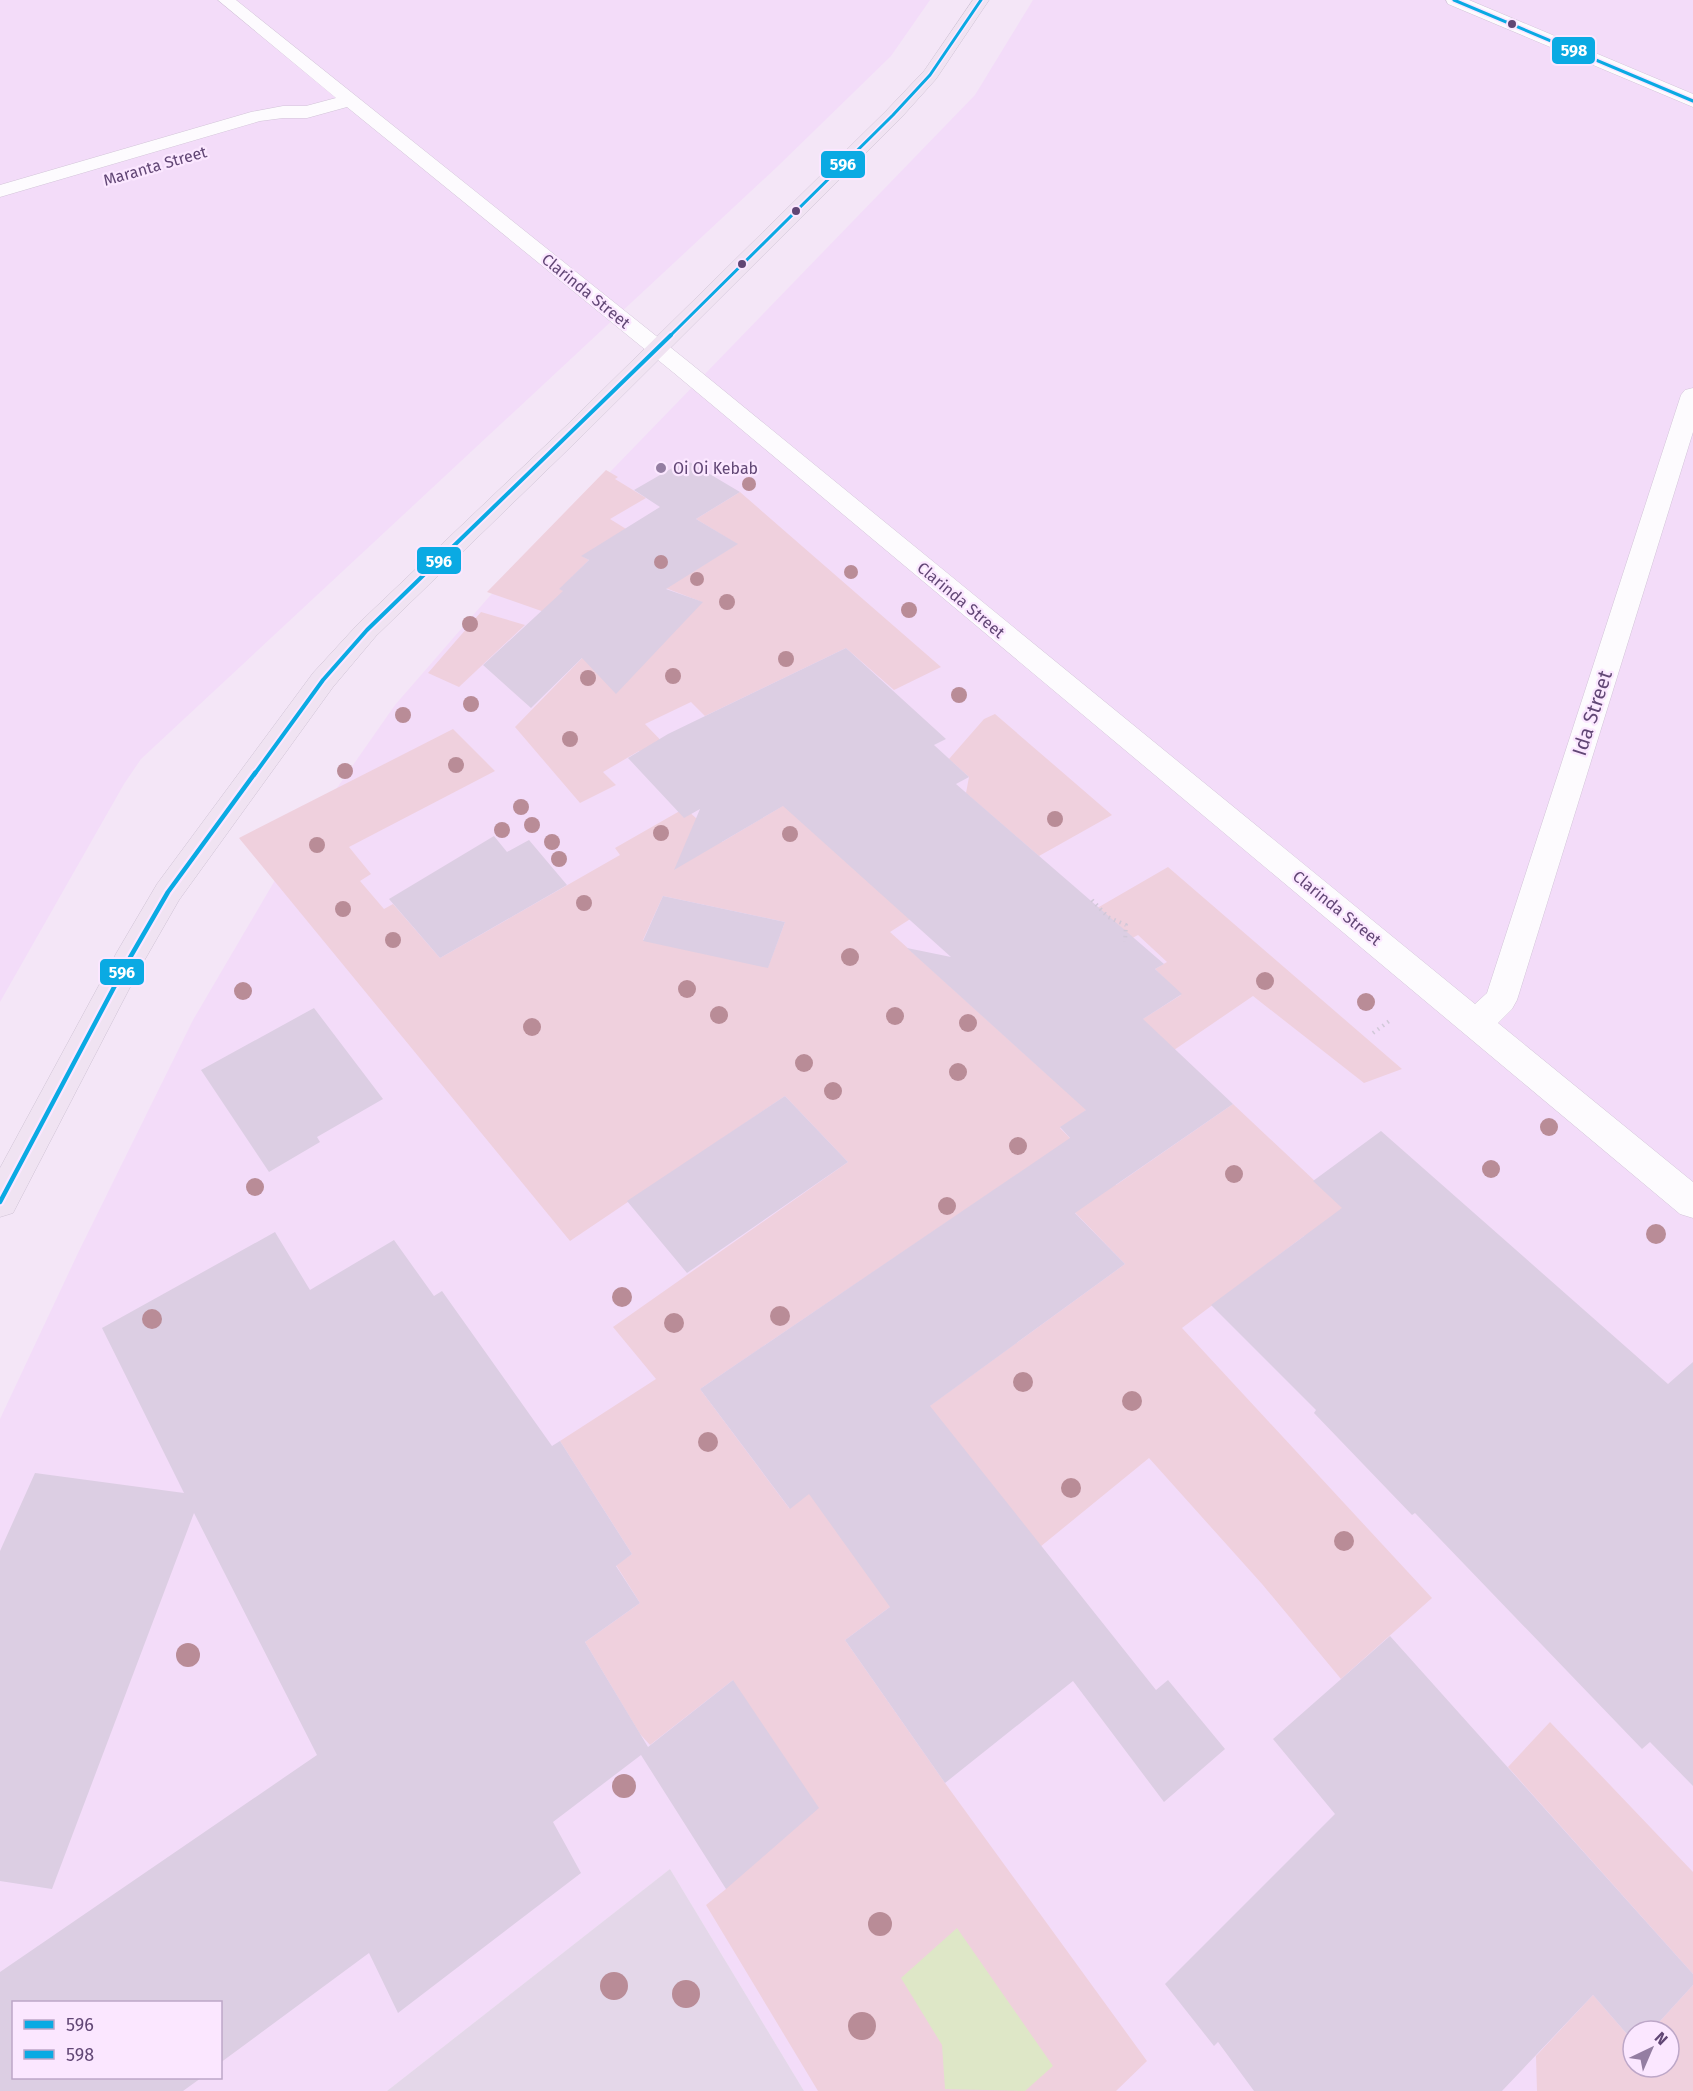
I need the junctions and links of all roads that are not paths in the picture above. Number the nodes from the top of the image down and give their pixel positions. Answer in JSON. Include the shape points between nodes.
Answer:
{"nodes":[{"id":1,"x":226,"y":0,"type":"edge"},
{"id":2,"x":981,"y":0,"type":"edge"},
{"id":3,"x":1454,"y":0,"type":"edge"},
{"id":4,"x":349,"y":100,"type":"junction"},
{"id":5,"x":1693,"y":101,"type":"edge"},
{"id":6,"x":307,"y":112,"type":"junction"},
{"id":7,"x":201,"y":152,"type":"dead end"},
{"id":8,"x":0,"y":191,"type":"edge"},
{"id":9,"x":657,"y":348,"type":"junction"},
{"id":10,"x":1693,"y":394,"type":"edge"},
{"id":11,"x":1477,"y":1023,"type":"junction"},
{"id":12,"x":0,"y":1202,"type":"edge"},
{"id":13,"x":1693,"y":1203,"type":"edge"}],
"edges":[{"from":1,"to":4,"type":"street","name":"Clarinda Street"},
{"from":2,"to":9,"type":"main road","via":[[930,75],[893,115]]},
{"from":3,"to":5,"type":"street"},
{"from":4,"to":6,"type":"street","name":"Maranta Street"},
{"from":4,"to":9,"type":"street","name":"Clarinda Street"},
{"from":6,"to":7,"type":"street","name":"Maranta Street","via":[[279,129]]},
{"from":6,"to":8,"type":"street","name":"Maranta Street","via":[[258,116]]},
{"from":9,"to":11,"type":"street","name":"Clarinda Street"},
{"from":9,"to":12,"type":"main road","via":[[367,630],[282,734],[168,892]]},
{"from":10,"to":11,"type":"street","name":"Ida Street","via":[[1501,1000]]},
{"from":11,"to":13,"type":"street","name":"Clarinda Street"}]}
